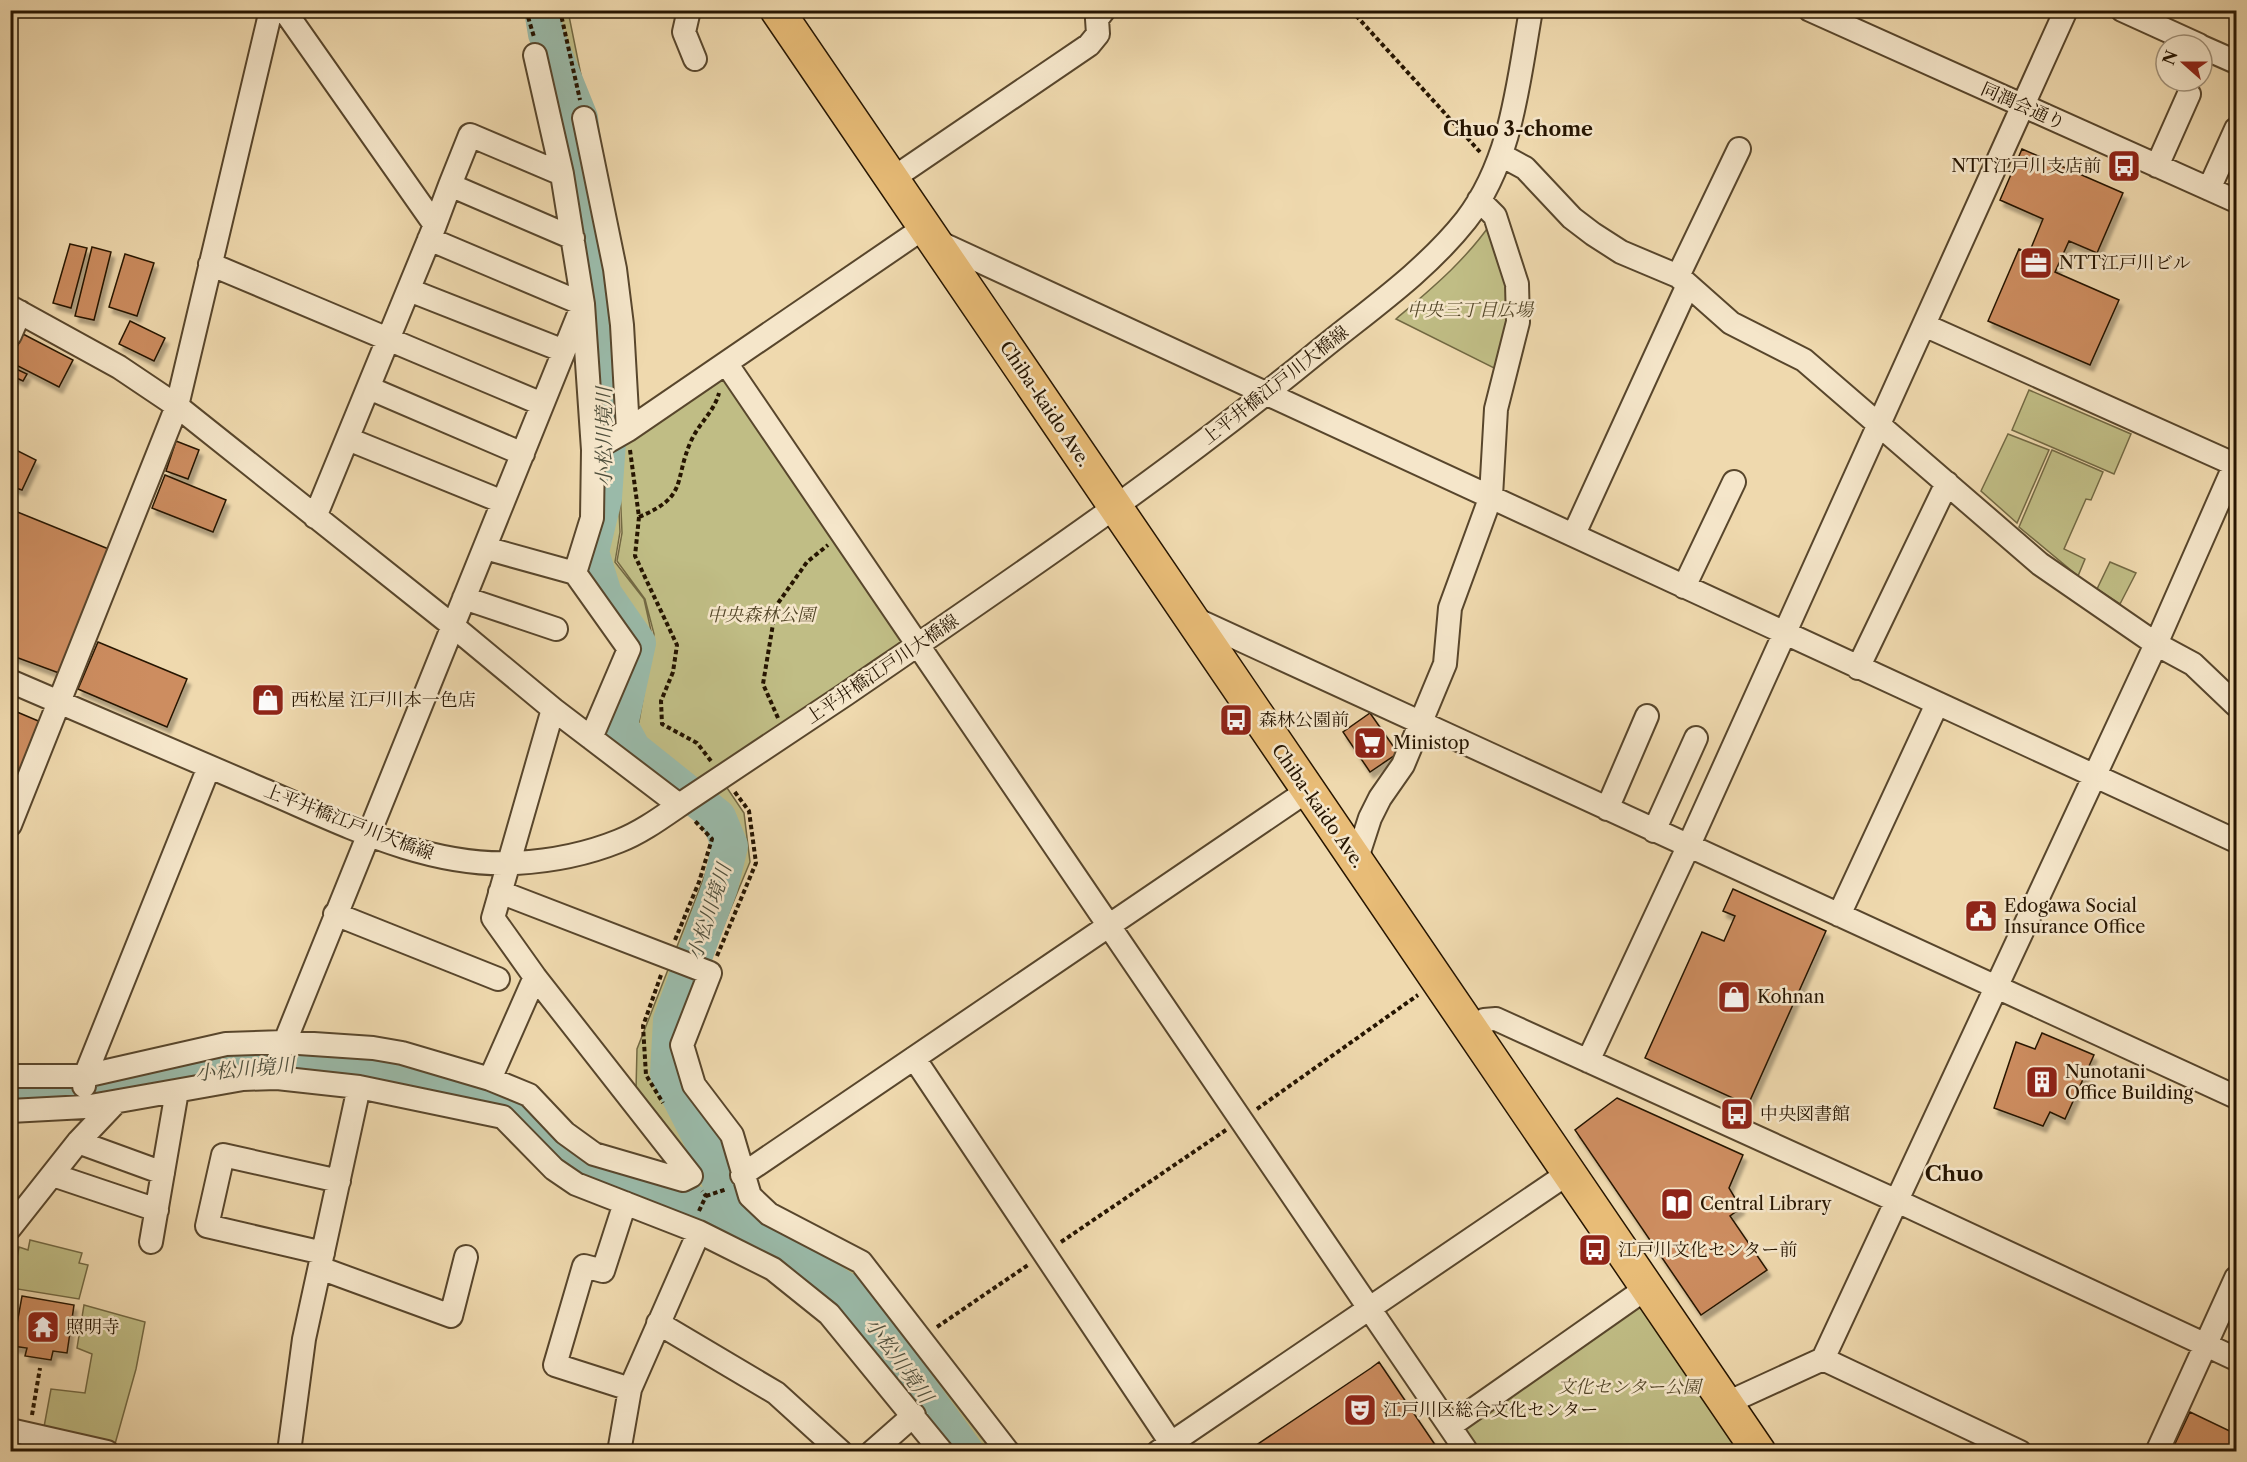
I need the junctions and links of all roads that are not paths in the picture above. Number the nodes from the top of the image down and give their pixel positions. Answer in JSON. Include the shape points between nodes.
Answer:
{"nodes":[{"id":1,"x":271,"y":10,"type":"edge"},
{"id":2,"x":285,"y":10,"type":"edge"},
{"id":3,"x":689,"y":10,"type":"edge"},
{"id":4,"x":1104,"y":10,"type":"edge"},
{"id":5,"x":1531,"y":10,"type":"edge"},
{"id":6,"x":1810,"y":10,"type":"edge"},
{"id":7,"x":2066,"y":10,"type":"edge"},
{"id":8,"x":2122,"y":10,"type":"edge"},
{"id":9,"x":784,"y":14,"type":"edge"},
{"id":10,"x":2172,"y":33,"type":"edge"},
{"id":11,"x":2214,"y":52,"type":"edge"},
{"id":12,"x":535,"y":55,"type":"dead end"},
{"id":13,"x":695,"y":59,"type":"dead end"},
{"id":14,"x":2236,"y":62,"type":"edge"},
{"id":15,"x":2189,"y":94,"type":"dead end"},
{"id":16,"x":2023,"y":106,"type":"junction"},
{"id":17,"x":584,"y":118,"type":"road end"},
{"id":18,"x":2236,"y":129,"type":"edge"},
{"id":19,"x":1739,"y":149,"type":"dead end"},
{"id":20,"x":1498,"y":162,"type":"junction"},
{"id":21,"x":2157,"y":166,"type":"junction"},
{"id":22,"x":562,"y":174,"type":"junction"},
{"id":23,"x":892,"y":178,"type":"junction"},
{"id":24,"x":450,"y":185,"type":"junction"},
{"id":25,"x":2209,"y":189,"type":"junction"},
{"id":26,"x":1479,"y":200,"type":"junction"},
{"id":27,"x":2236,"y":201,"type":"edge"},
{"id":28,"x":432,"y":232,"type":"junction"},
{"id":29,"x":931,"y":234,"type":"junction"},
{"id":30,"x":573,"y":238,"type":"junction"},
{"id":31,"x":210,"y":264,"type":"junction"},
{"id":32,"x":1682,"y":282,"type":"junction"},
{"id":33,"x":409,"y":290,"type":"junction"},
{"id":34,"x":583,"y":304,"type":"junction"},
{"id":35,"x":15,"y":310,"type":"edge"},
{"id":36,"x":1924,"y":325,"type":"junction"},
{"id":37,"x":10,"y":335,"type":"edge"},
{"id":38,"x":390,"y":340,"type":"junction"},
{"id":39,"x":564,"y":351,"type":"junction"},
{"id":40,"x":726,"y":363,"type":"junction"},
{"id":41,"x":369,"y":388,"type":"junction"},
{"id":42,"x":1266,"y":394,"type":"junction"},
{"id":43,"x":543,"y":404,"type":"junction"},
{"id":44,"x":177,"y":406,"type":"junction"},
{"id":45,"x":1879,"y":425,"type":"junction"},
{"id":46,"x":625,"y":432,"type":"junction"},
{"id":47,"x":348,"y":439,"type":"junction"},
{"id":48,"x":598,"y":448,"type":"junction"},
{"id":49,"x":523,"y":454,"type":"junction"},
{"id":50,"x":2236,"y":464,"type":"edge"},
{"id":51,"x":1734,"y":482,"type":"dead end"},
{"id":52,"x":1947,"y":483,"type":"junction"},
{"id":53,"x":1491,"y":496,"type":"junction"},
{"id":54,"x":503,"y":502,"type":"junction"},
{"id":55,"x":1115,"y":509,"type":"junction"},
{"id":56,"x":315,"y":517,"type":"junction"},
{"id":57,"x":1574,"y":534,"type":"junction"},
{"id":58,"x":484,"y":548,"type":"junction"},
{"id":59,"x":575,"y":573,"type":"junction"},
{"id":60,"x":1684,"y":587,"type":"junction"},
{"id":61,"x":465,"y":598,"type":"junction"},
{"id":62,"x":1186,"y":615,"type":"junction"},
{"id":63,"x":453,"y":626,"type":"junction"},
{"id":64,"x":556,"y":629,"type":"dead end"},
{"id":65,"x":1783,"y":634,"type":"junction"},
{"id":66,"x":2156,"y":644,"type":"junction"},
{"id":67,"x":918,"y":645,"type":"junction"},
{"id":68,"x":1858,"y":668,"type":"junction"},
{"id":69,"x":10,"y":681,"type":"edge"},
{"id":70,"x":59,"y":702,"type":"junction"},
{"id":71,"x":1937,"y":704,"type":"junction"},
{"id":72,"x":2236,"y":705,"type":"edge"},
{"id":73,"x":553,"y":710,"type":"junction"},
{"id":74,"x":1647,"y":716,"type":"dead end"},
{"id":75,"x":1422,"y":722,"type":"junction"},
{"id":76,"x":591,"y":738,"type":"junction"},
{"id":77,"x":1695,"y":738,"type":"dead end"},
{"id":78,"x":209,"y":767,"type":"junction"},
{"id":79,"x":2094,"y":775,"type":"junction"},
{"id":80,"x":1307,"y":791,"type":"junction"},
{"id":81,"x":688,"y":799,"type":"junction"},
{"id":82,"x":1607,"y":809,"type":"junction"},
{"id":83,"x":10,"y":825,"type":"edge"},
{"id":84,"x":1654,"y":831,"type":"junction"},
{"id":85,"x":368,"y":832,"type":"junction"},
{"id":86,"x":2236,"y":841,"type":"edge"},
{"id":87,"x":1688,"y":847,"type":"junction"},
{"id":88,"x":1356,"y":861,"type":"junction"},
{"id":89,"x":509,"y":863,"type":"junction"},
{"id":90,"x":500,"y":892,"type":"junction"},
{"id":91,"x":335,"y":914,"type":"junction"},
{"id":92,"x":1839,"y":915,"type":"junction"},
{"id":93,"x":1108,"y":927,"type":"junction"},
{"id":94,"x":535,"y":977,"type":"junction"},
{"id":95,"x":498,"y":979,"type":"dead end"},
{"id":96,"x":1996,"y":986,"type":"junction"},
{"id":97,"x":1472,"y":1029,"type":"junction"},
{"id":98,"x":282,"y":1048,"type":"junction"},
{"id":99,"x":914,"y":1058,"type":"junction"},
{"id":100,"x":1588,"y":1061,"type":"junction"},
{"id":101,"x":10,"y":1076,"type":"edge"},
{"id":102,"x":277,"y":1078,"type":"junction"},
{"id":103,"x":490,"y":1079,"type":"junction"},
{"id":104,"x":443,"y":1085,"type":"junction"},
{"id":105,"x":359,"y":1087,"type":"junction"},
{"id":106,"x":85,"y":1091,"type":"junction"},
{"id":107,"x":177,"y":1091,"type":"junction"},
{"id":108,"x":2236,"y":1097,"type":"edge"},
{"id":109,"x":115,"y":1103,"type":"junction"},
{"id":110,"x":10,"y":1111,"type":"edge"},
{"id":111,"x":78,"y":1142,"type":"junction"},
{"id":112,"x":1570,"y":1172,"type":"junction"},
{"id":113,"x":162,"y":1173,"type":"junction"},
{"id":114,"x":53,"y":1175,"type":"junction"},
{"id":115,"x":742,"y":1175,"type":"junction"},
{"id":116,"x":339,"y":1181,"type":"junction"},
{"id":117,"x":1898,"y":1201,"type":"junction"},
{"id":118,"x":625,"y":1203,"type":"junction"},
{"id":119,"x":157,"y":1210,"type":"junction"},
{"id":120,"x":10,"y":1228,"type":"edge"},
{"id":121,"x":699,"y":1232,"type":"junction"},
{"id":122,"x":151,"y":1242,"type":"dead end"},
{"id":123,"x":466,"y":1257,"type":"dead end"},
{"id":124,"x":321,"y":1261,"type":"junction"},
{"id":125,"x":2236,"y":1278,"type":"edge"},
{"id":126,"x":1648,"y":1287,"type":"junction"},
{"id":127,"x":1369,"y":1308,"type":"junction"},
{"id":128,"x":658,"y":1323,"type":"junction"},
{"id":129,"x":2205,"y":1345,"type":"junction"},
{"id":130,"x":1823,"y":1359,"type":"junction"},
{"id":131,"x":2236,"y":1359,"type":"edge"},
{"id":132,"x":630,"y":1389,"type":"junction"},
{"id":133,"x":1727,"y":1403,"type":"junction"},
{"id":134,"x":914,"y":1415,"type":"junction"},
{"id":135,"x":1450,"y":1426,"type":"junction"},
{"id":136,"x":20,"y":1432,"type":"edge"},
{"id":137,"x":1164,"y":1447,"type":"edge"},
{"id":138,"x":107,"y":1452,"type":"edge"},
{"id":139,"x":289,"y":1452,"type":"edge"},
{"id":140,"x":619,"y":1452,"type":"edge"},
{"id":141,"x":841,"y":1452,"type":"edge"},
{"id":142,"x":872,"y":1452,"type":"edge"},
{"id":143,"x":942,"y":1452,"type":"edge"},
{"id":144,"x":1008,"y":1452,"type":"edge"},
{"id":145,"x":1467,"y":1452,"type":"edge"},
{"id":146,"x":1759,"y":1452,"type":"edge"},
{"id":147,"x":2020,"y":1452,"type":"edge"},
{"id":148,"x":2157,"y":1452,"type":"edge"}],
"edges":[{"from":1,"to":31,"type":"street"},
{"from":2,"to":28,"type":"street"},
{"from":3,"to":13,"type":"street","via":[[684,32]]},
{"from":4,"to":23,"type":"street","via":[[1097,19],[1098,34],[1089,45]]},
{"from":5,"to":20,"type":"street","name":"上平井橋江戸川大橋線","via":[[1511,126]]},
{"from":6,"to":16,"type":"street","name":"同潤会通り"},
{"from":7,"to":16,"type":"street"},
{"from":8,"to":10,"type":"street"},
{"from":9,"to":23,"type":"highway","name":"Chiba-kaido Ave."},
{"from":11,"to":14,"type":"street"},
{"from":12,"to":22,"type":"street"},
{"from":15,"to":21,"type":"street"},
{"from":16,"to":21,"type":"street","name":"同潤会通り"},
{"from":16,"to":36,"type":"street"},
{"from":17,"to":46,"type":"street","via":[[615,269],[622,325]]},
{"from":18,"to":25,"type":"street"},
{"from":19,"to":32,"type":"street","via":[[1683,270]]},
{"from":20,"to":26,"type":"street","name":"上平井橋江戸川大橋線"},
{"from":20,"to":32,"type":"street","via":[[1525,168],[1572,218],[1593,234]]},
{"from":21,"to":25,"type":"street","name":"同潤会通り"},
{"from":22,"to":24,"type":"street","via":[[470,135]]},
{"from":22,"to":30,"type":"street"},
{"from":23,"to":29,"type":"highway","name":"Chiba-kaido Ave."},
{"from":24,"to":28,"type":"street"},
{"from":24,"to":30,"type":"street"},
{"from":25,"to":27,"type":"street","name":"同潤会通り"},
{"from":26,"to":42,"type":"street","name":"上平井橋江戸川大橋線","via":[[1441,249],[1413,275]]},
{"from":26,"to":53,"type":"street","via":[[1496,216],[1517,284],[1518,322],[1496,410]]},
{"from":28,"to":33,"type":"street"},
{"from":28,"to":34,"type":"street"},
{"from":29,"to":40,"type":"street"},
{"from":29,"to":42,"type":"street"},
{"from":29,"to":55,"type":"highway","name":"Chiba-kaido Ave."},
{"from":30,"to":34,"type":"street"},
{"from":31,"to":38,"type":"street"},
{"from":31,"to":44,"type":"street"},
{"from":32,"to":45,"type":"street","via":[[1731,323],[1804,360]]},
{"from":32,"to":57,"type":"street"},
{"from":33,"to":38,"type":"street"},
{"from":33,"to":39,"type":"street"},
{"from":34,"to":39,"type":"street"},
{"from":34,"to":48,"type":"street"},
{"from":35,"to":37,"type":"street"},
{"from":35,"to":44,"type":"street","via":[[119,367]]},
{"from":36,"to":45,"type":"street"},
{"from":36,"to":50,"type":"street"},
{"from":38,"to":41,"type":"street"},
{"from":38,"to":43,"type":"street"},
{"from":39,"to":43,"type":"street"},
{"from":40,"to":46,"type":"street"},
{"from":40,"to":67,"type":"street"},
{"from":41,"to":47,"type":"street"},
{"from":41,"to":49,"type":"street"},
{"from":42,"to":53,"type":"street"},
{"from":42,"to":55,"type":"street","name":"上平井橋江戸川大橋線"},
{"from":43,"to":49,"type":"street"},
{"from":44,"to":56,"type":"street"},
{"from":44,"to":70,"type":"street"},
{"from":45,"to":52,"type":"street"},
{"from":45,"to":65,"type":"street"},
{"from":46,"to":48,"type":"street"},
{"from":47,"to":54,"type":"street"},
{"from":47,"to":56,"type":"street"},
{"from":48,"to":59,"type":"street","via":[[592,518]]},
{"from":49,"to":54,"type":"street"},
{"from":50,"to":66,"type":"street"},
{"from":51,"to":60,"type":"street"},
{"from":52,"to":66,"type":"street","via":[[2040,564]]},
{"from":52,"to":68,"type":"street"},
{"from":53,"to":57,"type":"street"},
{"from":53,"to":75,"type":"street","via":[[1450,608],[1445,664]]},
{"from":54,"to":58,"type":"street"},
{"from":55,"to":62,"type":"highway","name":"Chiba-kaido Ave."},
{"from":55,"to":67,"type":"street","name":"上平井橋江戸川大橋線"},
{"from":56,"to":63,"type":"street"},
{"from":57,"to":60,"type":"street"},
{"from":58,"to":59,"type":"street"},
{"from":58,"to":61,"type":"street"},
{"from":59,"to":76,"type":"street","via":[[629,649]]},
{"from":60,"to":65,"type":"street"},
{"from":61,"to":63,"type":"street"},
{"from":61,"to":64,"type":"street"},
{"from":62,"to":75,"type":"street"},
{"from":62,"to":80,"type":"highway","name":"Chiba-kaido Ave."},
{"from":63,"to":73,"type":"street"},
{"from":63,"to":85,"type":"street"},
{"from":65,"to":68,"type":"street"},
{"from":65,"to":87,"type":"street"},
{"from":66,"to":72,"type":"street","via":[[2193,664]]},
{"from":66,"to":79,"type":"street"},
{"from":67,"to":81,"type":"street","name":"上平井橋江戸川大橋線"},
{"from":67,"to":93,"type":"street"},
{"from":68,"to":71,"type":"street"},
{"from":69,"to":70,"type":"street","name":"上平井橋江戸川大橋線"},
{"from":70,"to":78,"type":"street","name":"上平井橋江戸川大橋線"},
{"from":70,"to":83,"type":"street"},
{"from":71,"to":79,"type":"street"},
{"from":71,"to":92,"type":"street"},
{"from":73,"to":76,"type":"street"},
{"from":73,"to":89,"type":"street"},
{"from":74,"to":82,"type":"street"},
{"from":75,"to":82,"type":"street"},
{"from":75,"to":88,"type":"street","via":[[1403,765],[1370,818]]},
{"from":76,"to":81,"type":"street"},
{"from":77,"to":84,"type":"street"},
{"from":78,"to":85,"type":"street","name":"上平井橋江戸川大橋線"},
{"from":78,"to":106,"type":"street"},
{"from":79,"to":86,"type":"street"},
{"from":79,"to":96,"type":"street"},
{"from":80,"to":88,"type":"highway","name":"Chiba-kaido Ave."},
{"from":80,"to":93,"type":"street"},
{"from":81,"to":89,"type":"street","name":"上平井橋江戸川大橋線","via":[[623,840],[573,855]]},
{"from":82,"to":84,"type":"street"},
{"from":84,"to":87,"type":"street"},
{"from":85,"to":89,"type":"street","name":"上平井橋江戸川大橋線","via":[[452,860]]},
{"from":85,"to":91,"type":"street"},
{"from":87,"to":92,"type":"street"},
{"from":87,"to":100,"type":"street"},
{"from":88,"to":97,"type":"highway","name":"Chiba-kaido Ave."},
{"from":89,"to":90,"type":"street"},
{"from":90,"to":94,"type":"street","via":[[493,918]]},
{"from":90,"to":115,"type":"street","via":[[704,971],[682,1045],[694,1084],[732,1135]]},
{"from":91,"to":95,"type":"street"},
{"from":91,"to":98,"type":"street"},
{"from":92,"to":96,"type":"street"},
{"from":93,"to":99,"type":"street"},
{"from":93,"to":127,"type":"street"},
{"from":94,"to":103,"type":"street"},
{"from":94,"to":103,"type":"street","via":[[691,1176],[684,1180],[594,1154],[565,1132],[529,1095]]},
{"from":96,"to":108,"type":"street"},
{"from":96,"to":117,"type":"street"},
{"from":97,"to":100,"type":"street","via":[[1484,1020],[1496,1019]]},
{"from":97,"to":112,"type":"highway","name":"Chiba-kaido Ave."},
{"from":98,"to":102,"type":"street"},
{"from":98,"to":104,"type":"street","via":[[373,1048],[402,1053]]},
{"from":98,"to":106,"type":"street","via":[[226,1044]]},
{"from":99,"to":115,"type":"street"},
{"from":99,"to":137,"type":"street","via":[[1044,1254]]},
{"from":100,"to":117,"type":"street"},
{"from":101,"to":106,"type":"street"},
{"from":102,"to":105,"type":"street"},
{"from":102,"to":107,"type":"street","via":[[243,1079]]},
{"from":103,"to":104,"type":"street"},
{"from":104,"to":105,"type":"street"},
{"from":104,"to":118,"type":"street","via":[[503,1117],[555,1169],[576,1184]]},
{"from":105,"to":116,"type":"street"},
{"from":106,"to":109,"type":"street"},
{"from":106,"to":110,"type":"street"},
{"from":107,"to":109,"type":"street"},
{"from":107,"to":113,"type":"street"},
{"from":109,"to":111,"type":"street"},
{"from":111,"to":113,"type":"street"},
{"from":111,"to":114,"type":"street"},
{"from":112,"to":126,"type":"highway","name":"Chiba-kaido Ave."},
{"from":112,"to":127,"type":"street"},
{"from":113,"to":119,"type":"street"},
{"from":114,"to":119,"type":"street"},
{"from":114,"to":120,"type":"street"},
{"from":115,"to":144,"type":"street","via":[[750,1196],[769,1214],[861,1262]]},
{"from":116,"to":124,"type":"street"},
{"from":116,"to":124,"type":"street","via":[[224,1155],[207,1226]]},
{"from":117,"to":129,"type":"street"},
{"from":117,"to":130,"type":"street"},
{"from":118,"to":121,"type":"street"},
{"from":118,"to":132,"type":"street","via":[[603,1271],[584,1266],[555,1365]]},
{"from":119,"to":122,"type":"street"},
{"from":121,"to":128,"type":"street"},
{"from":121,"to":134,"type":"street","via":[[773,1269],[829,1314]]},
{"from":123,"to":124,"type":"street","via":[[451,1316]]},
{"from":124,"to":139,"type":"street","via":[[304,1339]]},
{"from":125,"to":129,"type":"street"},
{"from":126,"to":133,"type":"highway","name":"Chiba-kaido Ave."},
{"from":126,"to":135,"type":"street"},
{"from":127,"to":135,"type":"street"},
{"from":127,"to":137,"type":"street"},
{"from":128,"to":132,"type":"street"},
{"from":128,"to":141,"type":"street","via":[[776,1393]]},
{"from":129,"to":131,"type":"street"},
{"from":129,"to":148,"type":"street"},
{"from":130,"to":133,"type":"street"},
{"from":130,"to":147,"type":"street"},
{"from":132,"to":140,"type":"street"},
{"from":133,"to":146,"type":"highway","name":"Chiba-kaido Ave."},
{"from":134,"to":142,"type":"street"},
{"from":134,"to":143,"type":"street"},
{"from":135,"to":145,"type":"street"},
{"from":136,"to":138,"type":"street"}]}
